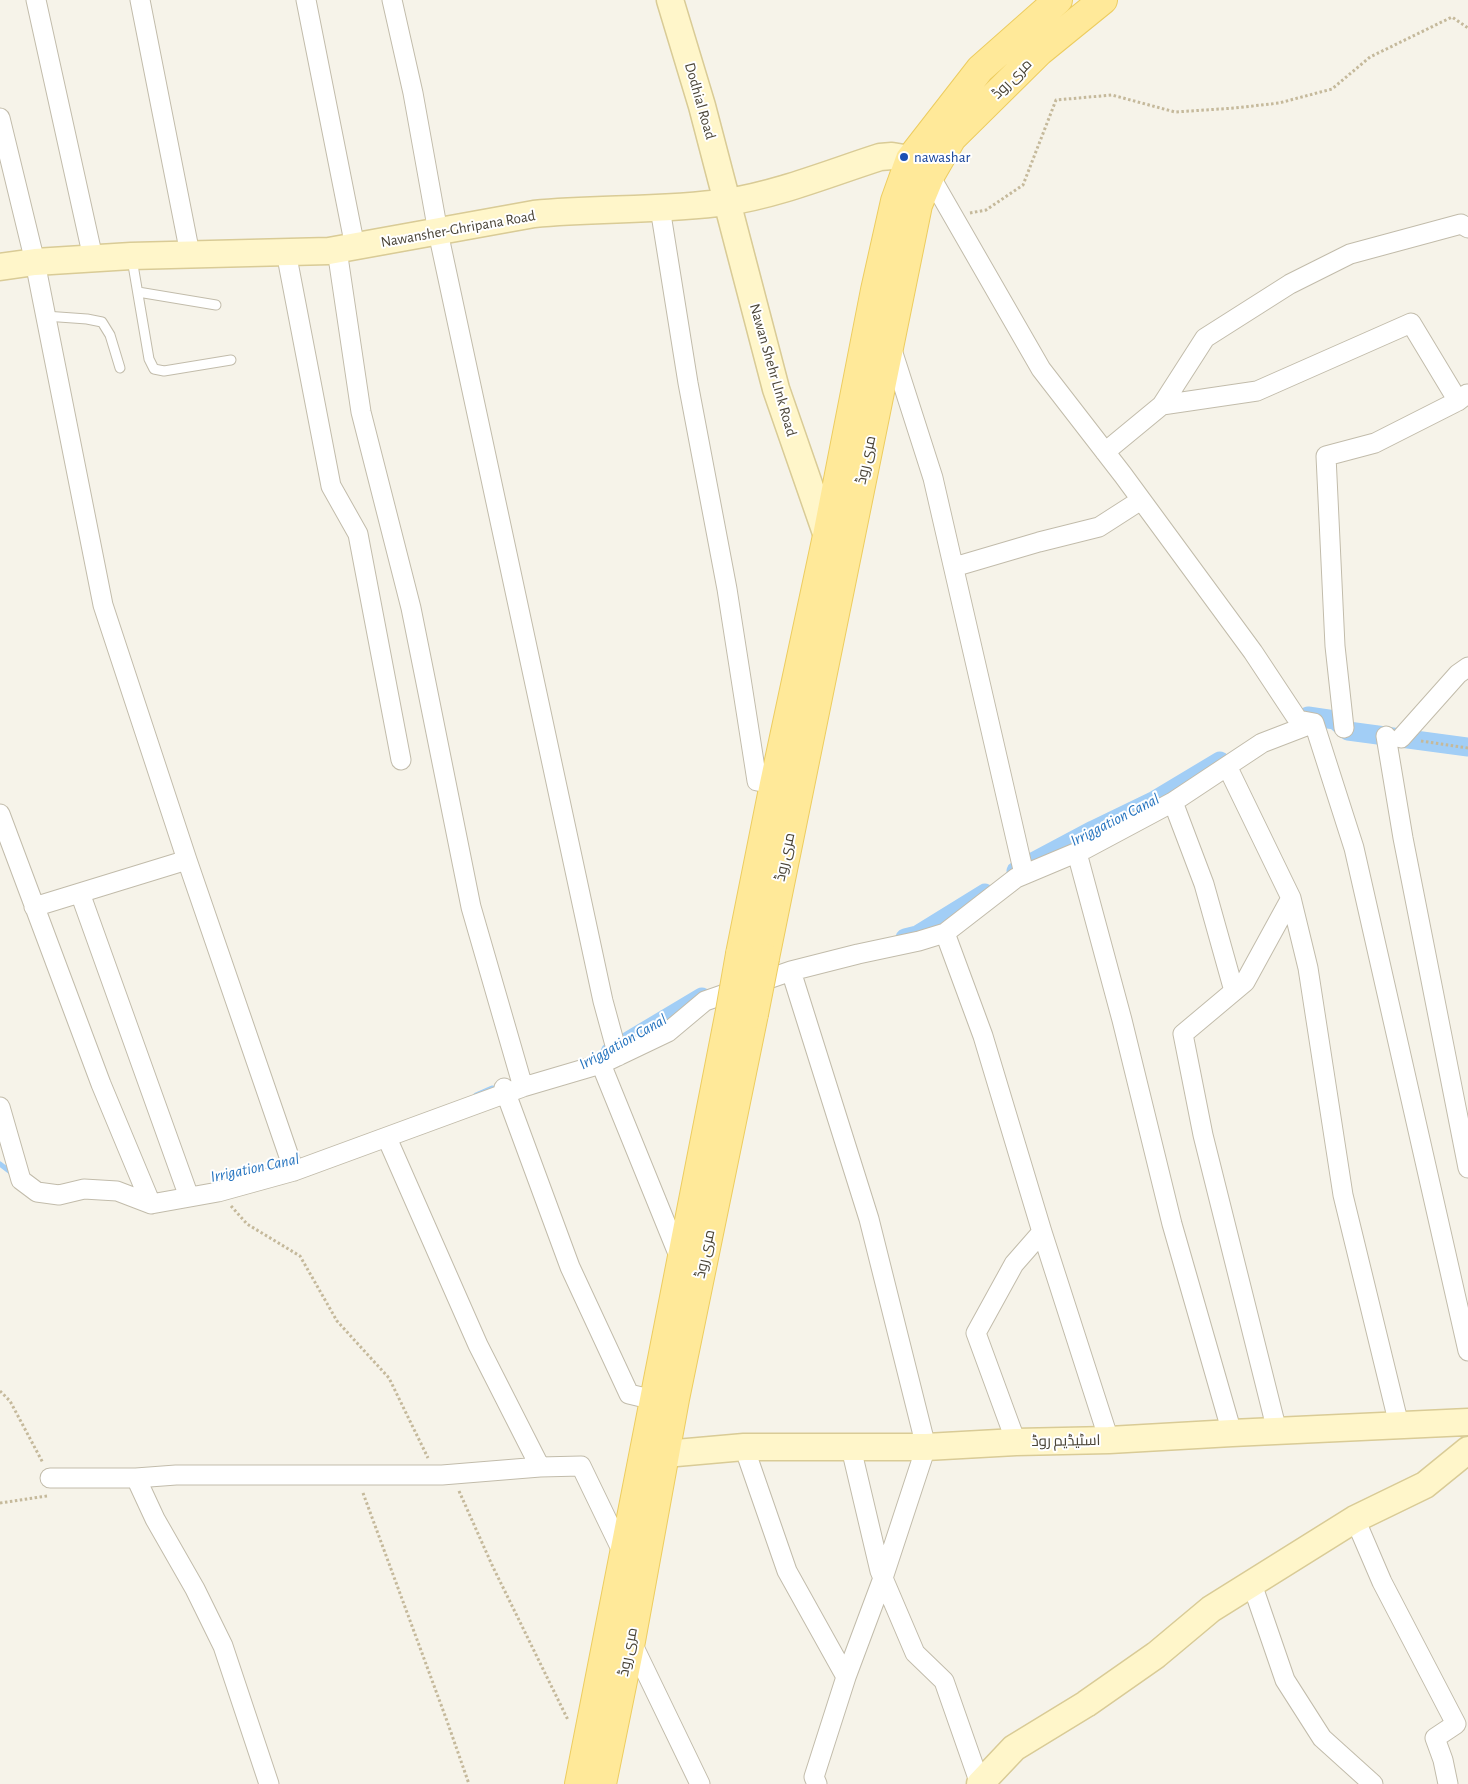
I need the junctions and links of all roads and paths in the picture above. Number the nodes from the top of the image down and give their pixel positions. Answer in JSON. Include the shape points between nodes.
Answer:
{"nodes":[{"id":1,"x":36,"y":0,"type":"edge"},
{"id":2,"x":140,"y":0,"type":"edge"},
{"id":3,"x":306,"y":0,"type":"edge"},
{"id":4,"x":392,"y":0,"type":"edge"},
{"id":5,"x":670,"y":0,"type":"edge"},
{"id":6,"x":1058,"y":0,"type":"edge"},
{"id":7,"x":1103,"y":0,"type":"edge"},
{"id":8,"x":1468,"y":28,"type":"edge"},
{"id":9,"x":0,"y":118,"type":"edge"},
{"id":10,"x":920,"y":168,"type":"junction"},
{"id":11,"x":728,"y":202,"type":"junction"},
{"id":12,"x":660,"y":208,"type":"junction"},
{"id":13,"x":954,"y":216,"type":"junction"},
{"id":14,"x":1468,"y":228,"type":"edge"},
{"id":15,"x":438,"y":232,"type":"junction"},
{"id":16,"x":346,"y":248,"type":"junction"},
{"id":17,"x":286,"y":252,"type":"junction"},
{"id":18,"x":190,"y":254,"type":"junction"},
{"id":19,"x":131,"y":256,"type":"junction"},
{"id":20,"x":93,"y":258,"type":"junction"},
{"id":21,"x":35,"y":262,"type":"junction"},
{"id":22,"x":0,"y":267,"type":"edge"},
{"id":23,"x":138,"y":292,"type":"junction"},
{"id":24,"x":216,"y":305,"type":"dead end"},
{"id":25,"x":45,"y":316,"type":"junction"},
{"id":26,"x":890,"y":343,"type":"junction"},
{"id":27,"x":231,"y":360,"type":"dead end"},
{"id":28,"x":120,"y":368,"type":"dead end"},
{"id":29,"x":1463,"y":397,"type":"edge"},
{"id":30,"x":1162,"y":405,"type":"junction"},
{"id":31,"x":1105,"y":452,"type":"junction"},
{"id":32,"x":1141,"y":500,"type":"junction"},
{"id":33,"x":827,"y":536,"type":"junction"},
{"id":34,"x":954,"y":568,"type":"junction"},
{"id":35,"x":1468,"y":667,"type":"edge"},
{"id":36,"x":1314,"y":723,"type":"junction"},
{"id":37,"x":1344,"y":728,"type":"dead end"},
{"id":38,"x":401,"y":760,"type":"dead end"},
{"id":39,"x":1227,"y":766,"type":"junction"},
{"id":40,"x":774,"y":784,"type":"junction"},
{"id":41,"x":1173,"y":802,"type":"junction"},
{"id":42,"x":0,"y":814,"type":"edge"},
{"id":43,"x":1077,"y":853,"type":"junction"},
{"id":44,"x":187,"y":860,"type":"junction"},
{"id":45,"x":1024,"y":874,"type":"junction"},
{"id":46,"x":80,"y":893,"type":"junction"},
{"id":47,"x":1291,"y":898,"type":"junction"},
{"id":48,"x":34,"y":907,"type":"junction"},
{"id":49,"x":945,"y":933,"type":"junction"},
{"id":50,"x":752,"y":956,"type":"junction"},
{"id":51,"x":792,"y":972,"type":"junction"},
{"id":52,"x":1234,"y":991,"type":"junction"},
{"id":53,"x":610,"y":1060,"type":"junction"},
{"id":54,"x":511,"y":1089,"type":"junction"},
{"id":55,"x":0,"y":1107,"type":"edge"},
{"id":56,"x":387,"y":1138,"type":"junction"},
{"id":57,"x":1468,"y":1168,"type":"edge"},
{"id":58,"x":294,"y":1172,"type":"junction"},
{"id":59,"x":218,"y":1192,"type":"junction"},
{"id":60,"x":189,"y":1197,"type":"junction"},
{"id":61,"x":151,"y":1204,"type":"junction"},
{"id":62,"x":1042,"y":1232,"type":"junction"},
{"id":63,"x":686,"y":1275,"type":"junction"},
{"id":64,"x":1468,"y":1351,"type":"edge"},
{"id":65,"x":0,"y":1392,"type":"edge"},
{"id":66,"x":654,"y":1400,"type":"junction"},
{"id":67,"x":1468,"y":1422,"type":"edge"},
{"id":68,"x":1399,"y":1425,"type":"junction"},
{"id":69,"x":1277,"y":1431,"type":"junction"},
{"id":70,"x":1232,"y":1433,"type":"junction"},
{"id":71,"x":1109,"y":1440,"type":"junction"},
{"id":72,"x":1016,"y":1442,"type":"junction"},
{"id":73,"x":926,"y":1447,"type":"junction"},
{"id":74,"x":744,"y":1448,"type":"junction"},
{"id":75,"x":851,"y":1448,"type":"junction"},
{"id":76,"x":1468,"y":1450,"type":"edge"},
{"id":77,"x":665,"y":1454,"type":"junction"},
{"id":78,"x":540,"y":1467,"type":"junction"},
{"id":79,"x":443,"y":1474,"type":"junction"},
{"id":80,"x":357,"y":1475,"type":"junction"},
{"id":81,"x":50,"y":1478,"type":"junction"},
{"id":82,"x":136,"y":1478,"type":"junction"},
{"id":83,"x":0,"y":1503,"type":"edge"},
{"id":84,"x":1355,"y":1519,"type":"junction"},
{"id":85,"x":623,"y":1553,"type":"junction"},
{"id":86,"x":883,"y":1578,"type":"junction"},
{"id":87,"x":1252,"y":1584,"type":"junction"},
{"id":88,"x":619,"y":1656,"type":"junction"},
{"id":89,"x":846,"y":1677,"type":"junction"},
{"id":90,"x":585,"y":1754,"type":"junction"},
{"id":91,"x":269,"y":1784,"type":"edge"},
{"id":92,"x":469,"y":1784,"type":"edge"},
{"id":93,"x":579,"y":1784,"type":"edge"},
{"id":94,"x":602,"y":1784,"type":"edge"},
{"id":95,"x":700,"y":1784,"type":"edge"},
{"id":96,"x":817,"y":1784,"type":"edge"},
{"id":97,"x":980,"y":1784,"type":"edge"},
{"id":98,"x":1373,"y":1784,"type":"edge"},
{"id":99,"x":1448,"y":1784,"type":"edge"}],
"edges":[{"from":1,"to":20,"type":"street"},
{"from":2,"to":18,"type":"street"},
{"from":3,"to":16,"type":"street"},
{"from":4,"to":15,"type":"street","via":[[413,93]]},
{"from":5,"to":11,"type":"street","name":"Dodhial Road"},
{"from":6,"to":10,"type":"main road","name":"مری روڈ","via":[[980,68]]},
{"from":7,"to":10,"type":"main road","name":"مری روڈ","via":[[1040,52]]},
{"from":8,"to":13,"type":"path","via":[[1452,17],[1370,57],[1332,88],[1279,102],[1175,112],[1112,95],[1056,100],[1023,185],[986,210]]},
{"from":9,"to":21,"type":"street"},
{"from":10,"to":11,"type":"street","name":"Nawansher-Ghripana Road","via":[[892,156],[880,157]]},
{"from":10,"to":13,"type":"street"},
{"from":10,"to":26,"type":"main road","name":"مری روڈ","via":[[918,205]]},
{"from":10,"to":33,"type":"main road","name":"مری روڈ","via":[[895,201]]},
{"from":11,"to":12,"type":"street","name":"Nawansher-Ghripana Road"},
{"from":11,"to":33,"type":"street","name":"Nawan Shehr LInk Road","via":[[776,389]]},
{"from":12,"to":15,"type":"street","name":"Nawansher-Ghripana Road","via":[[534,214]]},
{"from":12,"to":40,"type":"street","via":[[758,781]]},
{"from":13,"to":31,"type":"street","via":[[1041,369]]},
{"from":14,"to":30,"type":"street","via":[[1461,224],[1350,254],[1290,284],[1205,338]]},
{"from":15,"to":16,"type":"street","name":"Nawansher-Ghripana Road"},
{"from":15,"to":53,"type":"street","via":[[601,992]]},
{"from":16,"to":17,"type":"street","name":"Nawansher-Ghripana Road"},
{"from":16,"to":54,"type":"street","via":[[361,412],[412,608]]},
{"from":17,"to":18,"type":"street","name":"Nawansher-Ghripana Road"},
{"from":17,"to":38,"type":"street","via":[[331,486],[358,534]]},
{"from":18,"to":19,"type":"street","name":"Nawansher-Ghripana Road"},
{"from":19,"to":20,"type":"street","name":"Nawansher-Ghripana Road"},
{"from":19,"to":23,"type":"lane"},
{"from":20,"to":21,"type":"street","name":"Nawansher-Ghripana Road"},
{"from":21,"to":22,"type":"street","name":"Nawansher-Ghripana Road"},
{"from":21,"to":25,"type":"street"},
{"from":23,"to":24,"type":"lane"},
{"from":23,"to":27,"type":"lane","via":[[149,359],[154,369],[164,371]]},
{"from":25,"to":28,"type":"lane","via":[[102,322],[110,334]]},
{"from":25,"to":44,"type":"street","via":[[103,605]]},
{"from":26,"to":34,"type":"street","via":[[933,478]]},
{"from":26,"to":50,"type":"main road","name":"مری روڈ"},
{"from":29,"to":30,"type":"street","via":[[1411,323],[1257,391]]},
{"from":29,"to":37,"type":"street","via":[[1375,443],[1326,456],[1335,646]]},
{"from":30,"to":31,"type":"street"},
{"from":31,"to":32,"type":"street"},
{"from":32,"to":34,"type":"street","via":[[1099,527]]},
{"from":32,"to":36,"type":"street","via":[[1253,652],[1298,720]]},
{"from":33,"to":40,"type":"main road","name":"مری روڈ"},
{"from":34,"to":45,"type":"street"},
{"from":35,"to":57,"type":"street","via":[[1393,737],[1404,838]]},
{"from":36,"to":39,"type":"street","via":[[1262,742]]},
{"from":36,"to":64,"type":"street","via":[[1354,848]]},
{"from":39,"to":41,"type":"street"},
{"from":39,"to":47,"type":"street"},
{"from":40,"to":50,"type":"main road","name":"مری روڈ"},
{"from":41,"to":43,"type":"street"},
{"from":41,"to":52,"type":"street","via":[[1204,884]]},
{"from":42,"to":48,"type":"street"},
{"from":43,"to":45,"type":"street"},
{"from":43,"to":70,"type":"street","via":[[1172,1224]]},
{"from":44,"to":46,"type":"street"},
{"from":44,"to":58,"type":"street"},
{"from":45,"to":49,"type":"street"},
{"from":46,"to":48,"type":"street"},
{"from":46,"to":60,"type":"street"},
{"from":47,"to":52,"type":"street","via":[[1245,982]]},
{"from":47,"to":68,"type":"street","via":[[1308,968],[1342,1195]]},
{"from":48,"to":61,"type":"street","via":[[101,1084]]},
{"from":49,"to":51,"type":"street"},
{"from":49,"to":62,"type":"street","via":[[983,1036]]},
{"from":50,"to":63,"type":"main road","name":"مری روڈ","bridge":true},
{"from":51,"to":53,"type":"street","via":[[704,1001],[668,1032]]},
{"from":51,"to":73,"type":"street","via":[[869,1219]]},
{"from":52,"to":69,"type":"street","via":[[1184,1034],[1203,1135]]},
{"from":53,"to":54,"type":"street"},
{"from":53,"to":63,"type":"street"},
{"from":54,"to":56,"type":"street"},
{"from":54,"to":66,"type":"street","via":[[570,1267],[629,1394]]},
{"from":55,"to":61,"type":"street","via":[[21,1180],[37,1192],[117,1191]]},
{"from":56,"to":58,"type":"street"},
{"from":56,"to":78,"type":"street","via":[[478,1345]]},
{"from":58,"to":59,"type":"street"},
{"from":59,"to":60,"type":"street"},
{"from":59,"to":79,"type":"path","via":[[247,1224],[300,1256],[337,1321],[389,1378]]},
{"from":60,"to":61,"type":"street"},
{"from":62,"to":71,"type":"street"},
{"from":62,"to":72,"type":"street","via":[[1014,1264],[976,1334]]},
{"from":63,"to":66,"type":"main road","name":"مری روڈ"},
{"from":63,"to":77,"type":"main road","name":"مری روڈ"},
{"from":65,"to":81,"type":"path","via":[[10,1401]]},
{"from":66,"to":85,"type":"main road","name":"مری روڈ"},
{"from":67,"to":68,"type":"street","name":"اسٹیڈیم روڈ"},
{"from":68,"to":69,"type":"street","name":"اسٹیڈیم روڈ"},
{"from":69,"to":70,"type":"street","name":"اسٹیڈیم روڈ"},
{"from":70,"to":71,"type":"street","name":"اسٹیڈیم روڈ"},
{"from":71,"to":72,"type":"street","name":"اسٹیڈیم روڈ"},
{"from":72,"to":73,"type":"street","name":"اسٹیڈیم روڈ"},
{"from":73,"to":75,"type":"street","name":"اسٹیڈیم روڈ"},
{"from":73,"to":86,"type":"street"},
{"from":74,"to":75,"type":"street","name":"اسٹیڈیم روڈ"},
{"from":74,"to":77,"type":"street","name":"اسٹیڈیم روڈ"},
{"from":74,"to":89,"type":"street","via":[[788,1570]]},
{"from":75,"to":86,"type":"street"},
{"from":76,"to":84,"type":"street","via":[[1425,1485]]},
{"from":77,"to":88,"type":"main road","name":"مری روڈ"},
{"from":78,"to":79,"type":"street"},
{"from":78,"to":85,"type":"street","via":[[581,1466]]},
{"from":79,"to":80,"type":"street"},
{"from":79,"to":90,"type":"path","via":[[492,1565]]},
{"from":80,"to":82,"type":"street"},
{"from":80,"to":92,"type":"path"},
{"from":81,"to":82,"type":"street"},
{"from":81,"to":83,"type":"path","via":[[54,1494]]},
{"from":82,"to":91,"type":"street","via":[[223,1646]]},
{"from":84,"to":87,"type":"street"},
{"from":84,"to":99,"type":"street","via":[[1382,1582],[1456,1724],[1435,1738]]},
{"from":85,"to":88,"type":"main road","name":"مری روڈ"},
{"from":86,"to":89,"type":"street"},
{"from":86,"to":97,"type":"street","via":[[915,1653],[944,1681]]},
{"from":87,"to":97,"type":"street","via":[[1211,1609],[1156,1655],[1094,1698],[1014,1748]]},
{"from":87,"to":98,"type":"street","via":[[1285,1680],[1322,1738]]},
{"from":88,"to":90,"type":"main road","name":"مری روڈ"},
{"from":88,"to":94,"type":"main road","name":"مری روڈ"},
{"from":88,"to":95,"type":"street"},
{"from":89,"to":96,"type":"street","via":[[814,1777]]},
{"from":90,"to":93,"type":"main road","name":"مری روڈ"}]}
